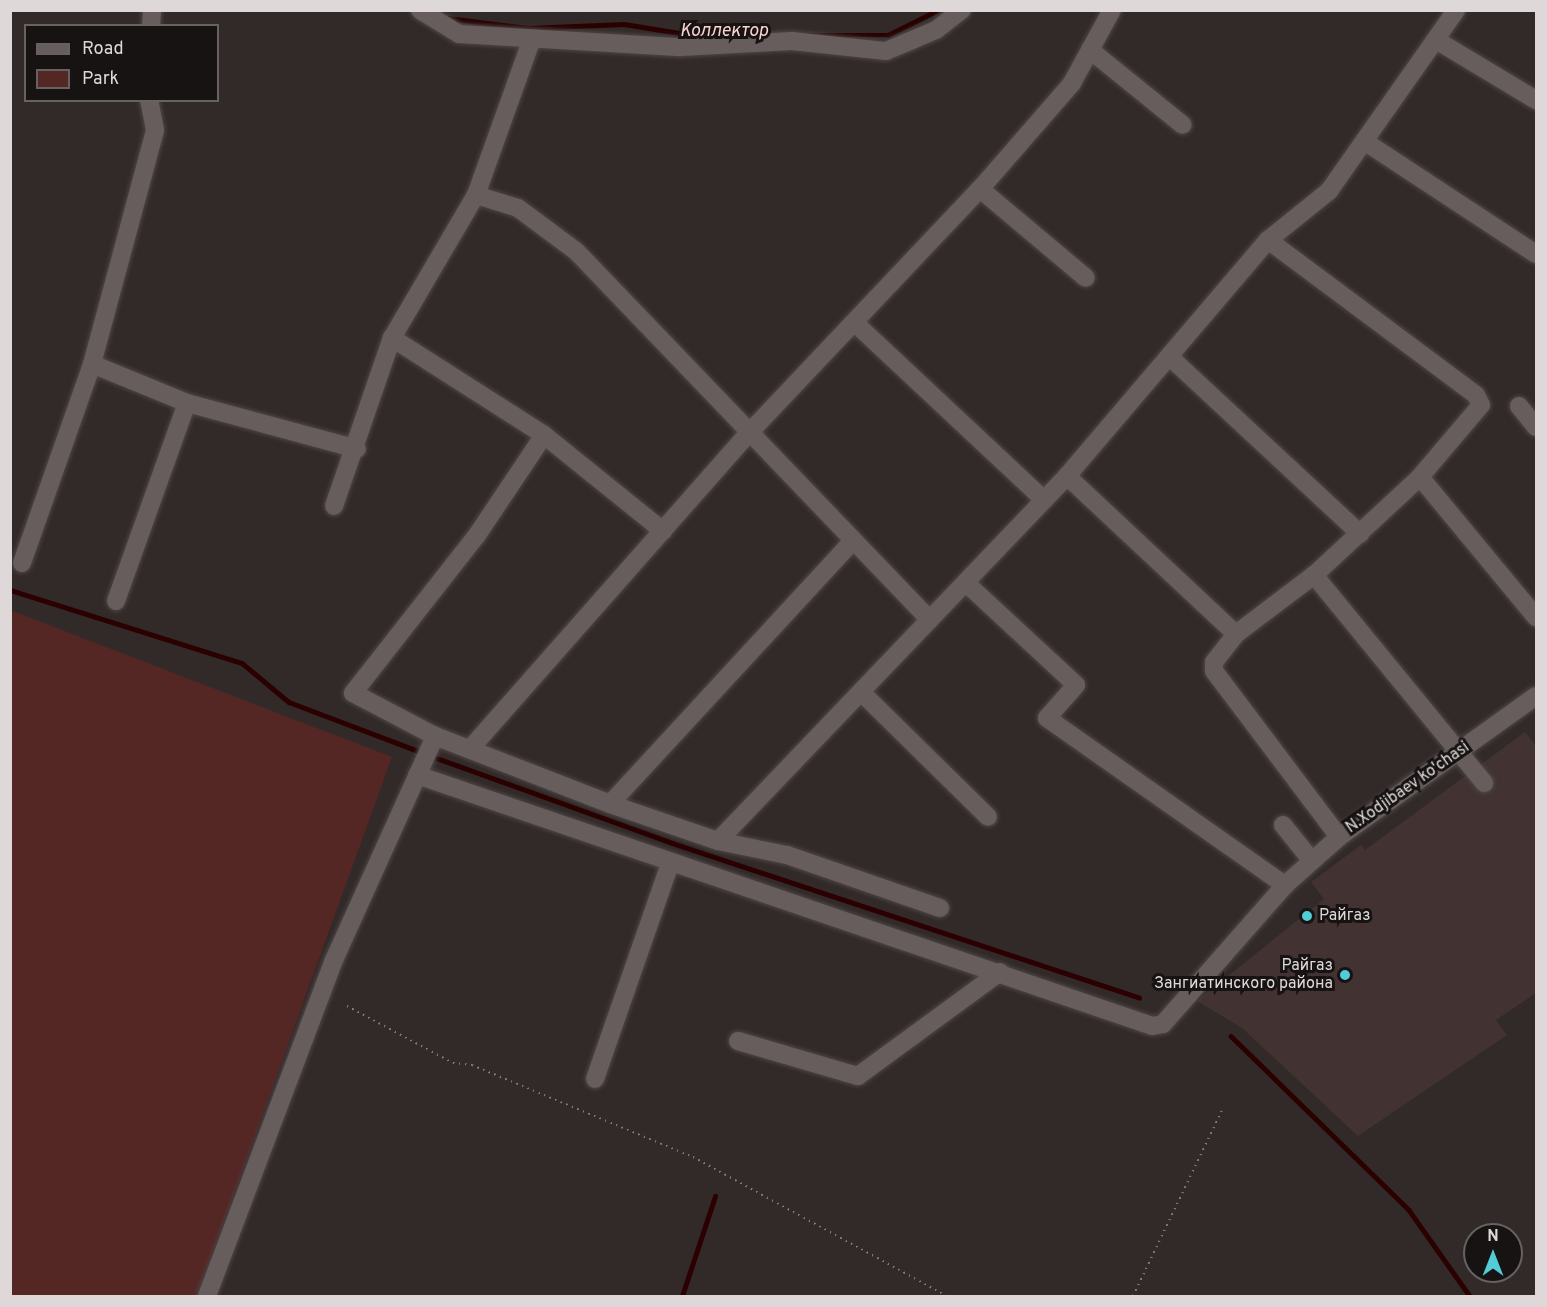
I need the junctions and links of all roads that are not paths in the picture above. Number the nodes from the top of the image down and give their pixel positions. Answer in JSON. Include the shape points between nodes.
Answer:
{"nodes":[{"id":1,"x":420,"y":10,"type":"edge"},
{"id":2,"x":962,"y":10,"type":"edge"},
{"id":3,"x":1112,"y":10,"type":"edge"},
{"id":4,"x":1456,"y":10,"type":"edge"},
{"id":5,"x":532,"y":39,"type":"junction"},
{"id":6,"x":1436,"y":40,"type":"junction"},
{"id":7,"x":1090,"y":50,"type":"junction"},
{"id":8,"x":1536,"y":100,"type":"edge"},
{"id":9,"x":149,"y":102,"type":"edge"},
{"id":10,"x":1183,"y":125,"type":"dead end"},
{"id":11,"x":1366,"y":143,"type":"junction"},
{"id":12,"x":980,"y":189,"type":"junction"},
{"id":13,"x":476,"y":195,"type":"junction"},
{"id":14,"x":1268,"y":240,"type":"junction"},
{"id":15,"x":1536,"y":254,"type":"edge"},
{"id":16,"x":1086,"y":278,"type":"dead end"},
{"id":17,"x":855,"y":323,"type":"junction"},
{"id":18,"x":392,"y":338,"type":"junction"},
{"id":19,"x":1172,"y":359,"type":"junction"},
{"id":20,"x":92,"y":364,"type":"junction"},
{"id":21,"x":187,"y":402,"type":"junction"},
{"id":22,"x":1519,"y":406,"type":"dead end"},
{"id":23,"x":1536,"y":427,"type":"edge"},
{"id":24,"x":749,"y":433,"type":"junction"},
{"id":25,"x":544,"y":435,"type":"junction"},
{"id":26,"x":357,"y":449,"type":"junction"},
{"id":27,"x":1067,"y":476,"type":"junction"},
{"id":28,"x":1420,"y":477,"type":"junction"},
{"id":29,"x":1044,"y":500,"type":"junction"},
{"id":30,"x":333,"y":506,"type":"dead end"},
{"id":31,"x":663,"y":531,"type":"junction"},
{"id":32,"x":1360,"y":534,"type":"junction"},
{"id":33,"x":851,"y":543,"type":"junction"},
{"id":34,"x":22,"y":562,"type":"dead end"},
{"id":35,"x":1314,"y":575,"type":"junction"},
{"id":36,"x":966,"y":583,"type":"junction"},
{"id":37,"x":116,"y":601,"type":"dead end"},
{"id":38,"x":1536,"y":616,"type":"edge"},
{"id":39,"x":930,"y":620,"type":"junction"},
{"id":40,"x":1236,"y":634,"type":"junction"},
{"id":41,"x":861,"y":692,"type":"junction"},
{"id":42,"x":1536,"y":696,"type":"edge"},
{"id":43,"x":470,"y":749,"type":"junction"},
{"id":44,"x":1460,"y":750,"type":"junction"},
{"id":45,"x":427,"y":755,"type":"junction"},
{"id":46,"x":1484,"y":783,"type":"dead end"},
{"id":47,"x":610,"y":804,"type":"junction"},
{"id":48,"x":988,"y":817,"type":"dead end"},
{"id":49,"x":1283,"y":825,"type":"dead end"},
{"id":50,"x":1339,"y":837,"type":"junction"},
{"id":51,"x":718,"y":841,"type":"junction"},
{"id":52,"x":1312,"y":861,"type":"junction"},
{"id":53,"x":670,"y":864,"type":"junction"},
{"id":54,"x":1285,"y":885,"type":"junction"},
{"id":55,"x":940,"y":908,"type":"dead end"},
{"id":56,"x":1000,"y":972,"type":"junction"},
{"id":57,"x":738,"y":1041,"type":"dead end"},
{"id":58,"x":595,"y":1079,"type":"dead end"},
{"id":59,"x":207,"y":1296,"type":"edge"}],
"edges":[{"from":1,"to":5,"type":"street","via":[[459,34]]},
{"from":2,"to":5,"type":"street","via":[[936,30],[886,51],[792,41],[681,47],[577,37]]},
{"from":3,"to":7,"type":"street"},
{"from":4,"to":6,"type":"street"},
{"from":5,"to":13,"type":"street"},
{"from":6,"to":8,"type":"street"},
{"from":6,"to":11,"type":"street"},
{"from":7,"to":10,"type":"street"},
{"from":7,"to":12,"type":"street","via":[[1072,83]]},
{"from":9,"to":20,"type":"street","via":[[155,129]]},
{"from":11,"to":14,"type":"street","via":[[1329,191]]},
{"from":11,"to":15,"type":"street"},
{"from":12,"to":16,"type":"street"},
{"from":12,"to":17,"type":"street"},
{"from":13,"to":18,"type":"street"},
{"from":13,"to":24,"type":"street","via":[[518,208],[576,251]]},
{"from":14,"to":19,"type":"street"},
{"from":14,"to":28,"type":"street","via":[[1476,395],[1481,405],[1475,415]]},
{"from":17,"to":24,"type":"street"},
{"from":17,"to":29,"type":"street"},
{"from":18,"to":25,"type":"street"},
{"from":18,"to":26,"type":"street"},
{"from":19,"to":27,"type":"street"},
{"from":19,"to":32,"type":"street"},
{"from":20,"to":21,"type":"street"},
{"from":20,"to":34,"type":"street"},
{"from":21,"to":26,"type":"street"},
{"from":21,"to":37,"type":"street"},
{"from":22,"to":23,"type":"street"},
{"from":24,"to":31,"type":"street"},
{"from":24,"to":33,"type":"street"},
{"from":25,"to":31,"type":"street"},
{"from":25,"to":45,"type":"street","via":[[477,535],[353,693]]},
{"from":26,"to":30,"type":"street"},
{"from":27,"to":29,"type":"street"},
{"from":27,"to":40,"type":"street"},
{"from":28,"to":32,"type":"street"},
{"from":28,"to":38,"type":"street"},
{"from":29,"to":36,"type":"street"},
{"from":31,"to":43,"type":"street"},
{"from":32,"to":35,"type":"street"},
{"from":33,"to":39,"type":"street"},
{"from":33,"to":47,"type":"street"},
{"from":35,"to":40,"type":"street"},
{"from":35,"to":44,"type":"street"},
{"from":36,"to":39,"type":"street"},
{"from":36,"to":54,"type":"street","via":[[1076,685],[1047,718]]},
{"from":39,"to":41,"type":"street"},
{"from":40,"to":50,"type":"street","via":[[1217,651],[1214,671]]},
{"from":41,"to":48,"type":"street"},
{"from":41,"to":51,"type":"street"},
{"from":42,"to":44,"type":"street","name":"N.Xodjibaev ko'chasi"},
{"from":43,"to":45,"type":"street"},
{"from":43,"to":47,"type":"street"},
{"from":44,"to":46,"type":"street"},
{"from":44,"to":50,"type":"street","name":"N.Xodjibaev ko'chasi"},
{"from":45,"to":53,"type":"street"},
{"from":45,"to":59,"type":"street","via":[[334,960]]},
{"from":47,"to":51,"type":"street"},
{"from":49,"to":52,"type":"street"},
{"from":50,"to":52,"type":"street","name":"N.Xodjibaev ko'chasi"},
{"from":51,"to":55,"type":"street","via":[[787,855]]},
{"from":52,"to":54,"type":"street","name":"N.Xodjibaev ko'chasi"},
{"from":53,"to":56,"type":"street"},
{"from":53,"to":58,"type":"street"},
{"from":54,"to":56,"type":"street","name":"N.Xodjibaev ko'chasi","via":[[1163,1024],[1114,1016]]},
{"from":56,"to":57,"type":"street","via":[[858,1076]]}]}
